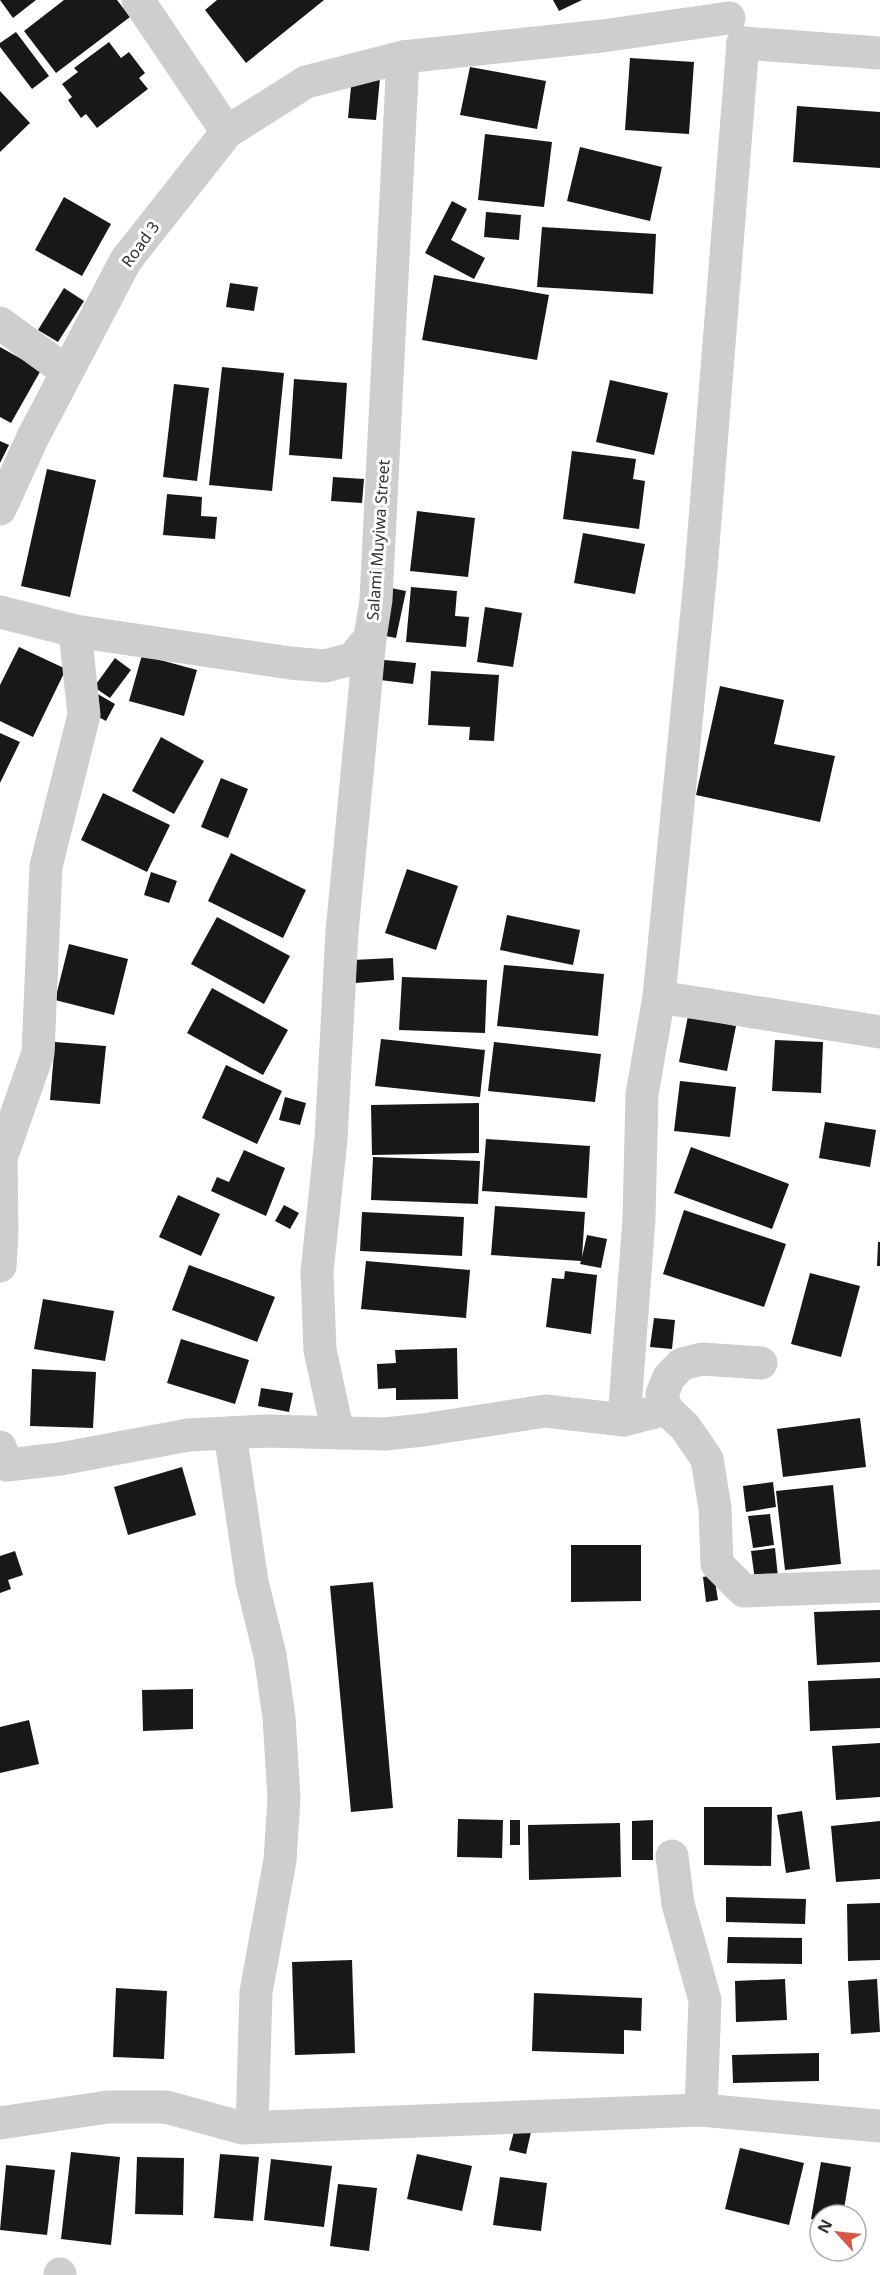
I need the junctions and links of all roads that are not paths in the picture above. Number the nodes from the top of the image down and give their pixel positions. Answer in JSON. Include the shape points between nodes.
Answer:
{"nodes":[{"id":1,"x":138,"y":0,"type":"edge"},
{"id":2,"x":732,"y":20,"type":"edge"},
{"id":3,"x":880,"y":53,"type":"edge"},
{"id":4,"x":403,"y":57,"type":"junction"},
{"id":5,"x":227,"y":132,"type":"junction"},
{"id":6,"x":0,"y":323,"type":"edge"},
{"id":7,"x":67,"y":372,"type":"junction"},
{"id":8,"x":0,"y":509,"type":"edge"},
{"id":9,"x":0,"y":612,"type":"edge"},
{"id":10,"x":75,"y":631,"type":"junction"},
{"id":11,"x":370,"y":638,"type":"junction"},
{"id":12,"x":659,"y":997,"type":"junction"},
{"id":13,"x":880,"y":1032,"type":"edge"},
{"id":14,"x":0,"y":1266,"type":"edge"},
{"id":15,"x":761,"y":1363,"type":"dead end"},
{"id":16,"x":666,"y":1409,"type":"junction"},
{"id":17,"x":624,"y":1420,"type":"junction"},
{"id":18,"x":230,"y":1433,"type":"junction"},
{"id":19,"x":338,"y":1434,"type":"junction"},
{"id":20,"x":0,"y":1448,"type":"edge"},
{"id":21,"x":880,"y":1586,"type":"edge"},
{"id":22,"x":672,"y":1857,"type":"dead end"},
{"id":23,"x":700,"y":2110,"type":"junction"},
{"id":24,"x":0,"y":2123,"type":"edge"},
{"id":25,"x":880,"y":2126,"type":"edge"},
{"id":26,"x":252,"y":2127,"type":"junction"}],
"edges":[{"from":1,"to":5,"type":"street"},
{"from":2,"to":3,"type":"street","name":"Road 3"},
{"from":2,"to":4,"type":"street","name":"Road 3"},
{"from":2,"to":12,"type":"street","via":[[701,570]]},
{"from":4,"to":5,"type":"street","name":"Road 3","via":[[306,82]]},
{"from":4,"to":11,"type":"street","name":"Salami Muyiwa Street","via":[[376,600]]},
{"from":5,"to":7,"type":"street","name":"Road 3","via":[[126,260]]},
{"from":6,"to":7,"type":"street"},
{"from":7,"to":8,"type":"street","name":"Road 3"},
{"from":9,"to":10,"type":"street","name":"Salami Muyiwa Street"},
{"from":10,"to":11,"type":"street","name":"Salami Muyiwa Street","via":[[325,666],[352,659]]},
{"from":10,"to":14,"type":"street","via":[[84,715],[46,866],[38,1053],[1,1158]]},
{"from":11,"to":19,"type":"street","via":[[342,932],[331,1139],[317,1272],[320,1350]]},
{"from":12,"to":13,"type":"street"},
{"from":12,"to":17,"type":"street","via":[[642,1094],[639,1219]]},
{"from":15,"to":16,"type":"street","via":[[702,1359],[682,1364],[669,1377],[662,1394]]},
{"from":16,"to":17,"type":"street"},
{"from":16,"to":21,"type":"street","via":[[685,1427],[707,1459],[715,1508],[717,1564],[744,1591]]},
{"from":17,"to":19,"type":"street","via":[[544,1412],[423,1430]]},
{"from":18,"to":19,"type":"street"},
{"from":18,"to":20,"type":"street","via":[[188,1435],[7,1465]]},
{"from":18,"to":26,"type":"street","via":[[252,1582],[270,1654],[284,1799],[280,1860],[256,1992]]},
{"from":22,"to":23,"type":"street","via":[[678,1904],[705,2000]]},
{"from":23,"to":25,"type":"street"},
{"from":23,"to":26,"type":"street"},
{"from":24,"to":26,"type":"street","via":[[108,2107],[166,2107],[243,2128]]}]}
